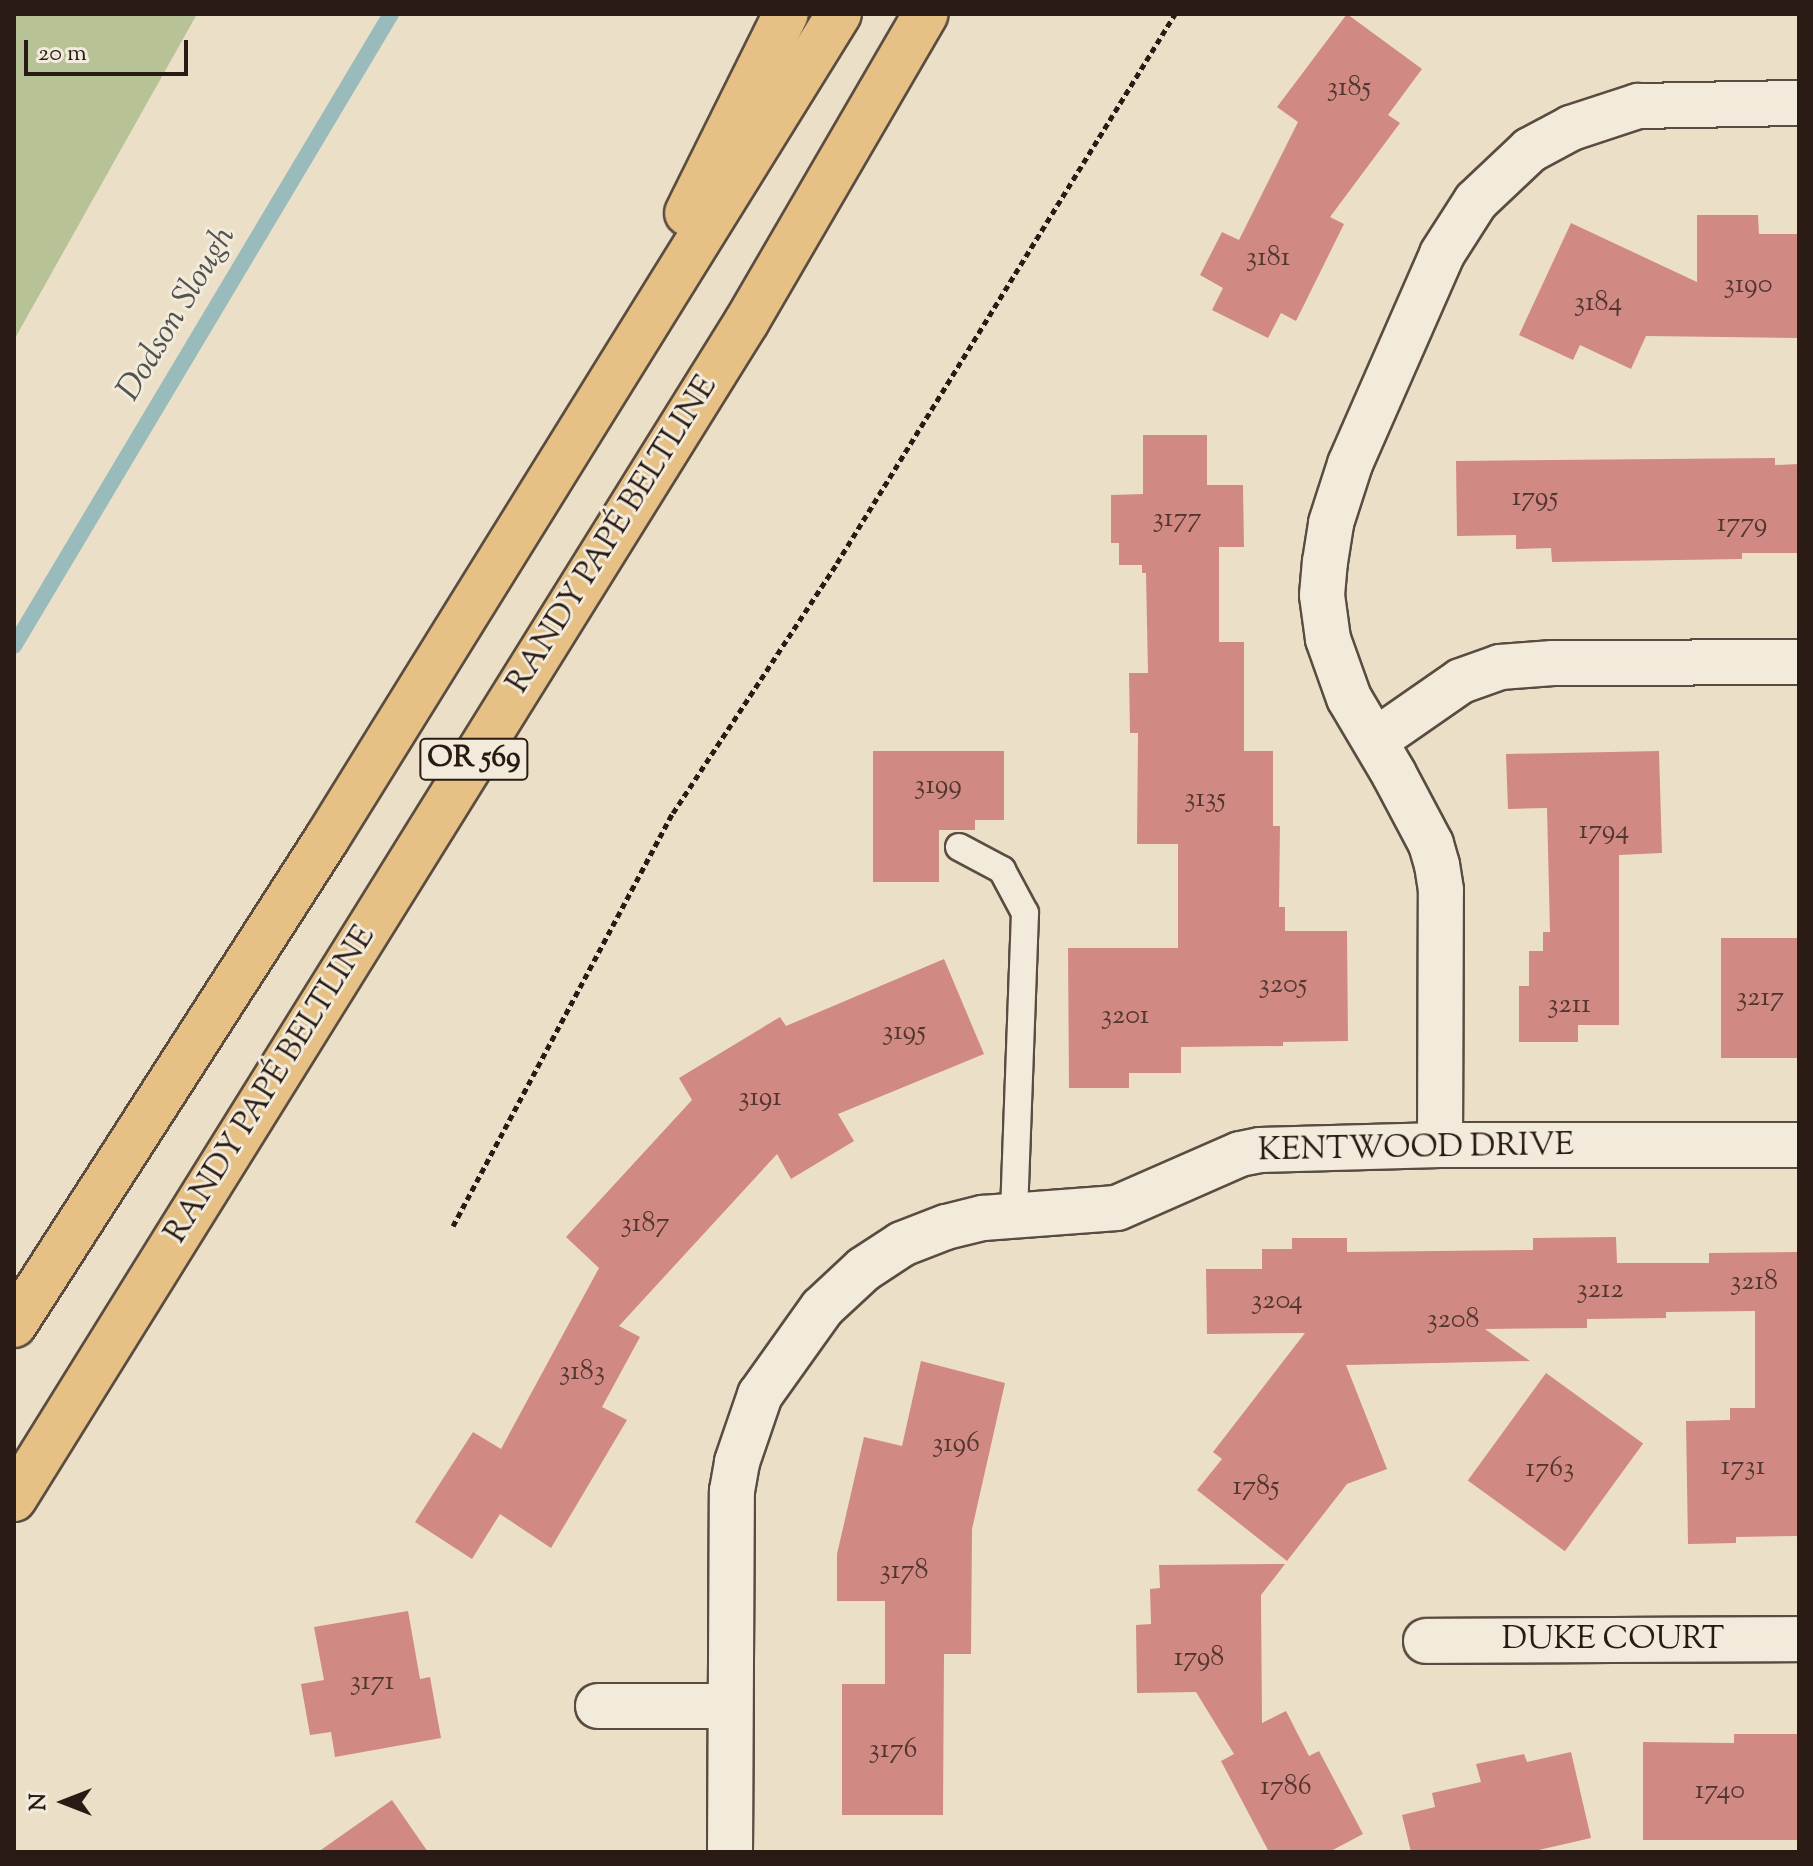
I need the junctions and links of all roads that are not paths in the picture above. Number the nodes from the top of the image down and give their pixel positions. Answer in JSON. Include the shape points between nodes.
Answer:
{"nodes":[{"id":1,"x":786,"y":14,"type":"edge"},
{"id":2,"x":839,"y":14,"type":"edge"},
{"id":3,"x":926,"y":14,"type":"edge"},
{"id":4,"x":1799,"y":103,"type":"edge"},
{"id":5,"x":567,"y":456,"type":"junction"},
{"id":6,"x":1799,"y":662,"type":"edge"},
{"id":7,"x":1376,"y":740,"type":"junction"},
{"id":8,"x":959,"y":847,"type":"dead end"},
{"id":9,"x":1440,"y":1145,"type":"junction"},
{"id":10,"x":1799,"y":1145,"type":"edge"},
{"id":11,"x":1014,"y":1214,"type":"junction"},
{"id":12,"x":14,"y":1325,"type":"edge"},
{"id":13,"x":14,"y":1499,"type":"edge"},
{"id":14,"x":1799,"y":1639,"type":"edge"},
{"id":15,"x":1426,"y":1641,"type":"dead end"},
{"id":16,"x":598,"y":1706,"type":"dead end"},
{"id":17,"x":729,"y":1706,"type":"junction"},
{"id":18,"x":730,"y":1852,"type":"edge"}],
"edges":[{"from":1,"to":5,"type":"highway"},
{"from":2,"to":5,"type":"highway","number":"OR 569"},
{"from":3,"to":13,"type":"highway","name":"RANDY PAPÉ BELTLINE","number":"OR 569","via":[[747,321]]},
{"from":4,"to":7,"type":"street","via":[[1672,103],[1607,113],[1530,150],[1476,201],[1457,227],[1380,390],[1331,523],[1322,595],[1328,639],[1349,698]]},
{"from":5,"to":12,"type":"highway","number":"OR 569"},
{"from":6,"to":7,"type":"street","via":[[1500,667],[1461,681]]},
{"from":7,"to":9,"type":"street","via":[[1431,844],[1441,890]]},
{"from":8,"to":11,"type":"lane","via":[[1002,870],[1025,913]]},
{"from":9,"to":10,"type":"street","name":"KENTWOOD DRIVE"},
{"from":9,"to":11,"type":"street","name":"KENTWOOD DRIVE","via":[[1260,1150],[1117,1208]]},
{"from":11,"to":17,"type":"street","name":"KENTWOOD DRIVE","via":[[946,1227],[902,1244],[864,1269],[822,1308],[760,1395],[732,1491]]},
{"from":14,"to":15,"type":"street","name":"DUKE COURT"},
{"from":16,"to":17,"type":"street"},
{"from":17,"to":18,"type":"street","name":"KENTWOOD DRIVE"}]}
